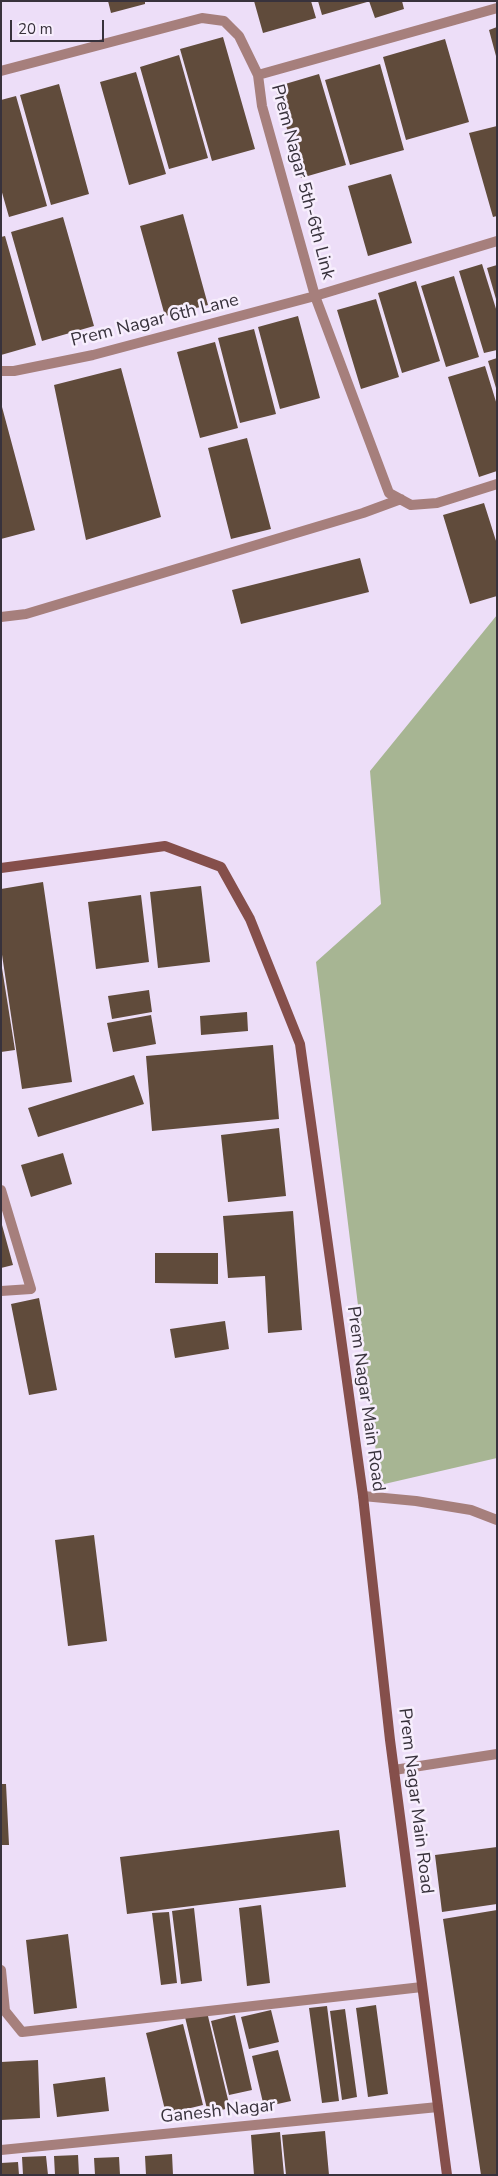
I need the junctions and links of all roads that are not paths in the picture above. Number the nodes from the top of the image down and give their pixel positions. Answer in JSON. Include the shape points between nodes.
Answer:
{"nodes":[{"id":1,"x":497,"y":8,"type":"edge"},
{"id":2,"x":1,"y":71,"type":"edge"},
{"id":3,"x":258,"y":76,"type":"junction"},
{"id":4,"x":497,"y":241,"type":"edge"},
{"id":5,"x":315,"y":296,"type":"junction"},
{"id":6,"x":1,"y":371,"type":"edge"},
{"id":7,"x":497,"y":484,"type":"edge"},
{"id":8,"x":401,"y":499,"type":"junction"},
{"id":9,"x":1,"y":617,"type":"edge"},
{"id":10,"x":1,"y":868,"type":"edge"},
{"id":11,"x":1,"y":1190,"type":"edge"},
{"id":12,"x":1,"y":1291,"type":"edge"},
{"id":13,"x":362,"y":1496,"type":"junction"},
{"id":14,"x":497,"y":1520,"type":"edge"},
{"id":15,"x":497,"y":1754,"type":"edge"},
{"id":16,"x":394,"y":1770,"type":"junction"},
{"id":17,"x":1,"y":1970,"type":"edge"},
{"id":18,"x":422,"y":1987,"type":"junction"},
{"id":19,"x":438,"y":2107,"type":"junction"},
{"id":20,"x":1,"y":2150,"type":"edge"},
{"id":21,"x":447,"y":2175,"type":"edge"}],
"edges":[{"from":1,"to":3,"type":"street"},
{"from":2,"to":3,"type":"street","name":"Prem Nagar 5th-6th Link","via":[[202,18],[224,21],[238,36]]},
{"from":3,"to":5,"type":"street","name":"Prem Nagar 5th-6th Link","via":[[262,106]]},
{"from":4,"to":5,"type":"street","name":"Prem Nagar 6th Lane"},
{"from":5,"to":6,"type":"street","name":"Prem Nagar 6th Lane","via":[[93,356]]},
{"from":5,"to":8,"type":"street","name":"Prem Nagar 5th-6th Link","via":[[388,492]]},
{"from":7,"to":8,"type":"street","via":[[437,503],[411,505]]},
{"from":8,"to":9,"type":"street","via":[[26,614]]},
{"from":10,"to":13,"type":"street","name":"Prem Nagar Main Road","via":[[165,846],[221,867],[226,875],[250,919],[300,1044]]},
{"from":11,"to":12,"type":"street","via":[[31,1289]]},
{"from":13,"to":14,"type":"street","via":[[471,1510]]},
{"from":13,"to":16,"type":"street","name":"Prem Nagar Main Road"},
{"from":15,"to":16,"type":"street"},
{"from":16,"to":18,"type":"street","name":"Prem Nagar Main Road"},
{"from":17,"to":18,"type":"street","via":[[5,2011],[22,2032]]},
{"from":18,"to":19,"type":"street","name":"Prem Nagar Main Road"},
{"from":19,"to":20,"type":"street","name":"Ganesh Nagar"},
{"from":19,"to":21,"type":"street","name":"Prem Nagar Main Road"}]}
